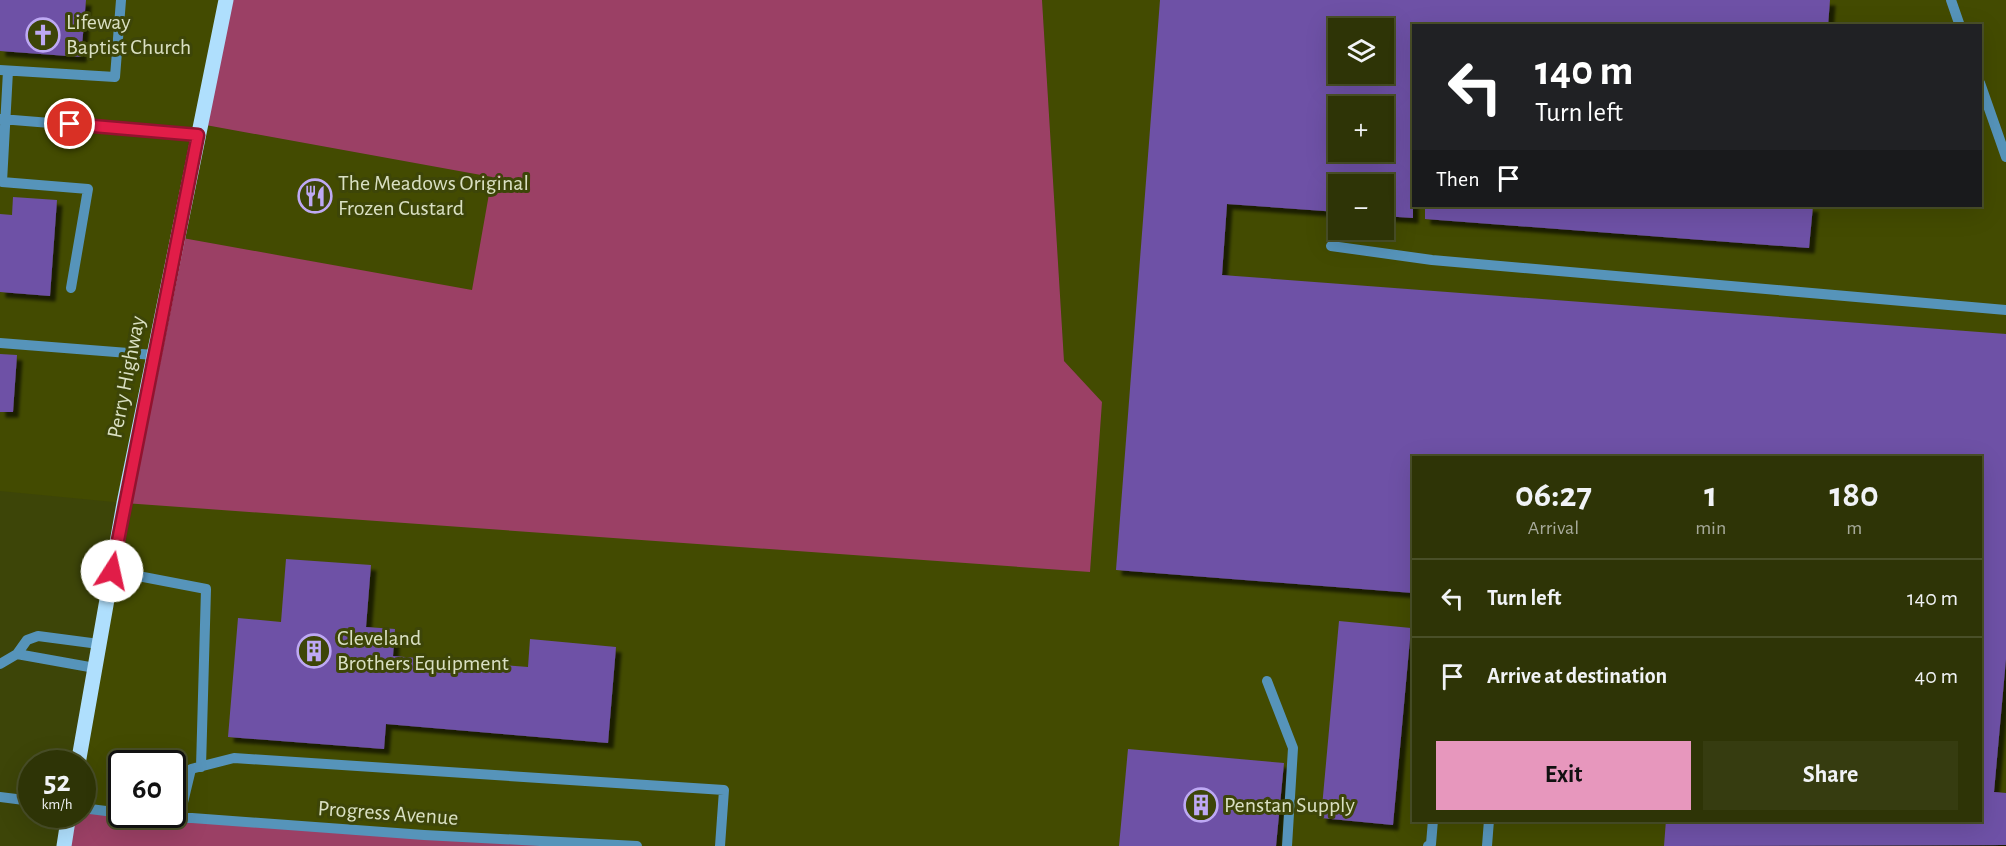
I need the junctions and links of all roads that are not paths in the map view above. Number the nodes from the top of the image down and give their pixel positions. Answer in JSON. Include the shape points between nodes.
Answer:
{"nodes":[{"id":1,"x":121,"y":0,"type":"edge"},
{"id":2,"x":226,"y":0,"type":"edge"},
{"id":3,"x":1951,"y":0,"type":"edge"},
{"id":4,"x":1959,"y":24,"type":"edge"},
{"id":5,"x":4,"y":71,"type":"edge"},
{"id":6,"x":1982,"y":90,"type":"edge"},
{"id":7,"x":3,"y":119,"type":"edge"},
{"id":8,"x":198,"y":135,"type":"junction"},
{"id":9,"x":2006,"y":157,"type":"edge"},
{"id":10,"x":1,"y":182,"type":"edge"},
{"id":11,"x":1331,"y":246,"type":"dead end"},
{"id":12,"x":71,"y":288,"type":"dead end"},
{"id":13,"x":2006,"y":310,"type":"edge"},
{"id":14,"x":0,"y":343,"type":"edge"},
{"id":15,"x":154,"y":355,"type":"junction"},
{"id":16,"x":112,"y":571,"type":"junction"},
{"id":17,"x":99,"y":644,"type":"junction"},
{"id":18,"x":17,"y":654,"type":"junction"},
{"id":19,"x":0,"y":664,"type":"edge"},
{"id":20,"x":95,"y":668,"type":"junction"},
{"id":21,"x":1267,"y":681,"type":"dead end"},
{"id":22,"x":80,"y":750,"type":"edge"},
{"id":23,"x":201,"y":766,"type":"junction"},
{"id":24,"x":186,"y":790,"type":"edge"},
{"id":25,"x":0,"y":797,"type":"edge"},
{"id":26,"x":18,"y":799,"type":"edge"},
{"id":27,"x":186,"y":820,"type":"edge"},
{"id":28,"x":1434,"y":822,"type":"edge"},
{"id":29,"x":1489,"y":822,"type":"edge"},
{"id":30,"x":67,"y":828,"type":"edge"},
{"id":31,"x":423,"y":841,"type":"edge"},
{"id":32,"x":64,"y":846,"type":"edge"},
{"id":33,"x":637,"y":846,"type":"edge"},
{"id":34,"x":720,"y":846,"type":"edge"},
{"id":35,"x":1287,"y":846,"type":"edge"},
{"id":36,"x":1428,"y":846,"type":"edge"},
{"id":37,"x":1487,"y":846,"type":"edge"}],
"edges":[{"from":1,"to":5,"type":"street","via":[[115,77]]},
{"from":2,"to":8,"type":"main road","name":"Perry Highway"},
{"from":3,"to":4,"type":"street"},
{"from":5,"to":7,"type":"street"},
{"from":6,"to":9,"type":"street"},
{"from":7,"to":8,"type":"street"},
{"from":7,"to":10,"type":"street"},
{"from":8,"to":15,"type":"main road","name":"Perry Highway"},
{"from":10,"to":12,"type":"street","via":[[88,189]]},
{"from":11,"to":13,"type":"street","via":[[1432,260]]},
{"from":14,"to":15,"type":"street"},
{"from":15,"to":16,"type":"main road","name":"Perry Highway"},
{"from":16,"to":17,"type":"main road","name":"Perry Highway"},
{"from":16,"to":23,"type":"street","via":[[206,589]]},
{"from":17,"to":18,"type":"street","via":[[41,635],[27,640]]},
{"from":17,"to":20,"type":"main road","name":"Perry Highway"},
{"from":18,"to":19,"type":"street"},
{"from":18,"to":20,"type":"street"},
{"from":20,"to":22,"type":"main road","name":"Perry Highway"},
{"from":21,"to":35,"type":"street","via":[[1293,748]]},
{"from":23,"to":24,"type":"street","via":[[191,769]]},
{"from":23,"to":34,"type":"street","via":[[234,758],[724,790]]},
{"from":25,"to":26,"type":"street"},
{"from":27,"to":31,"type":"street","name":"Progress Avenue"},
{"from":28,"to":36,"type":"street"},
{"from":29,"to":37,"type":"street"},
{"from":30,"to":32,"type":"main road"},
{"from":31,"to":33,"type":"street","name":"Progress Avenue"}]}
